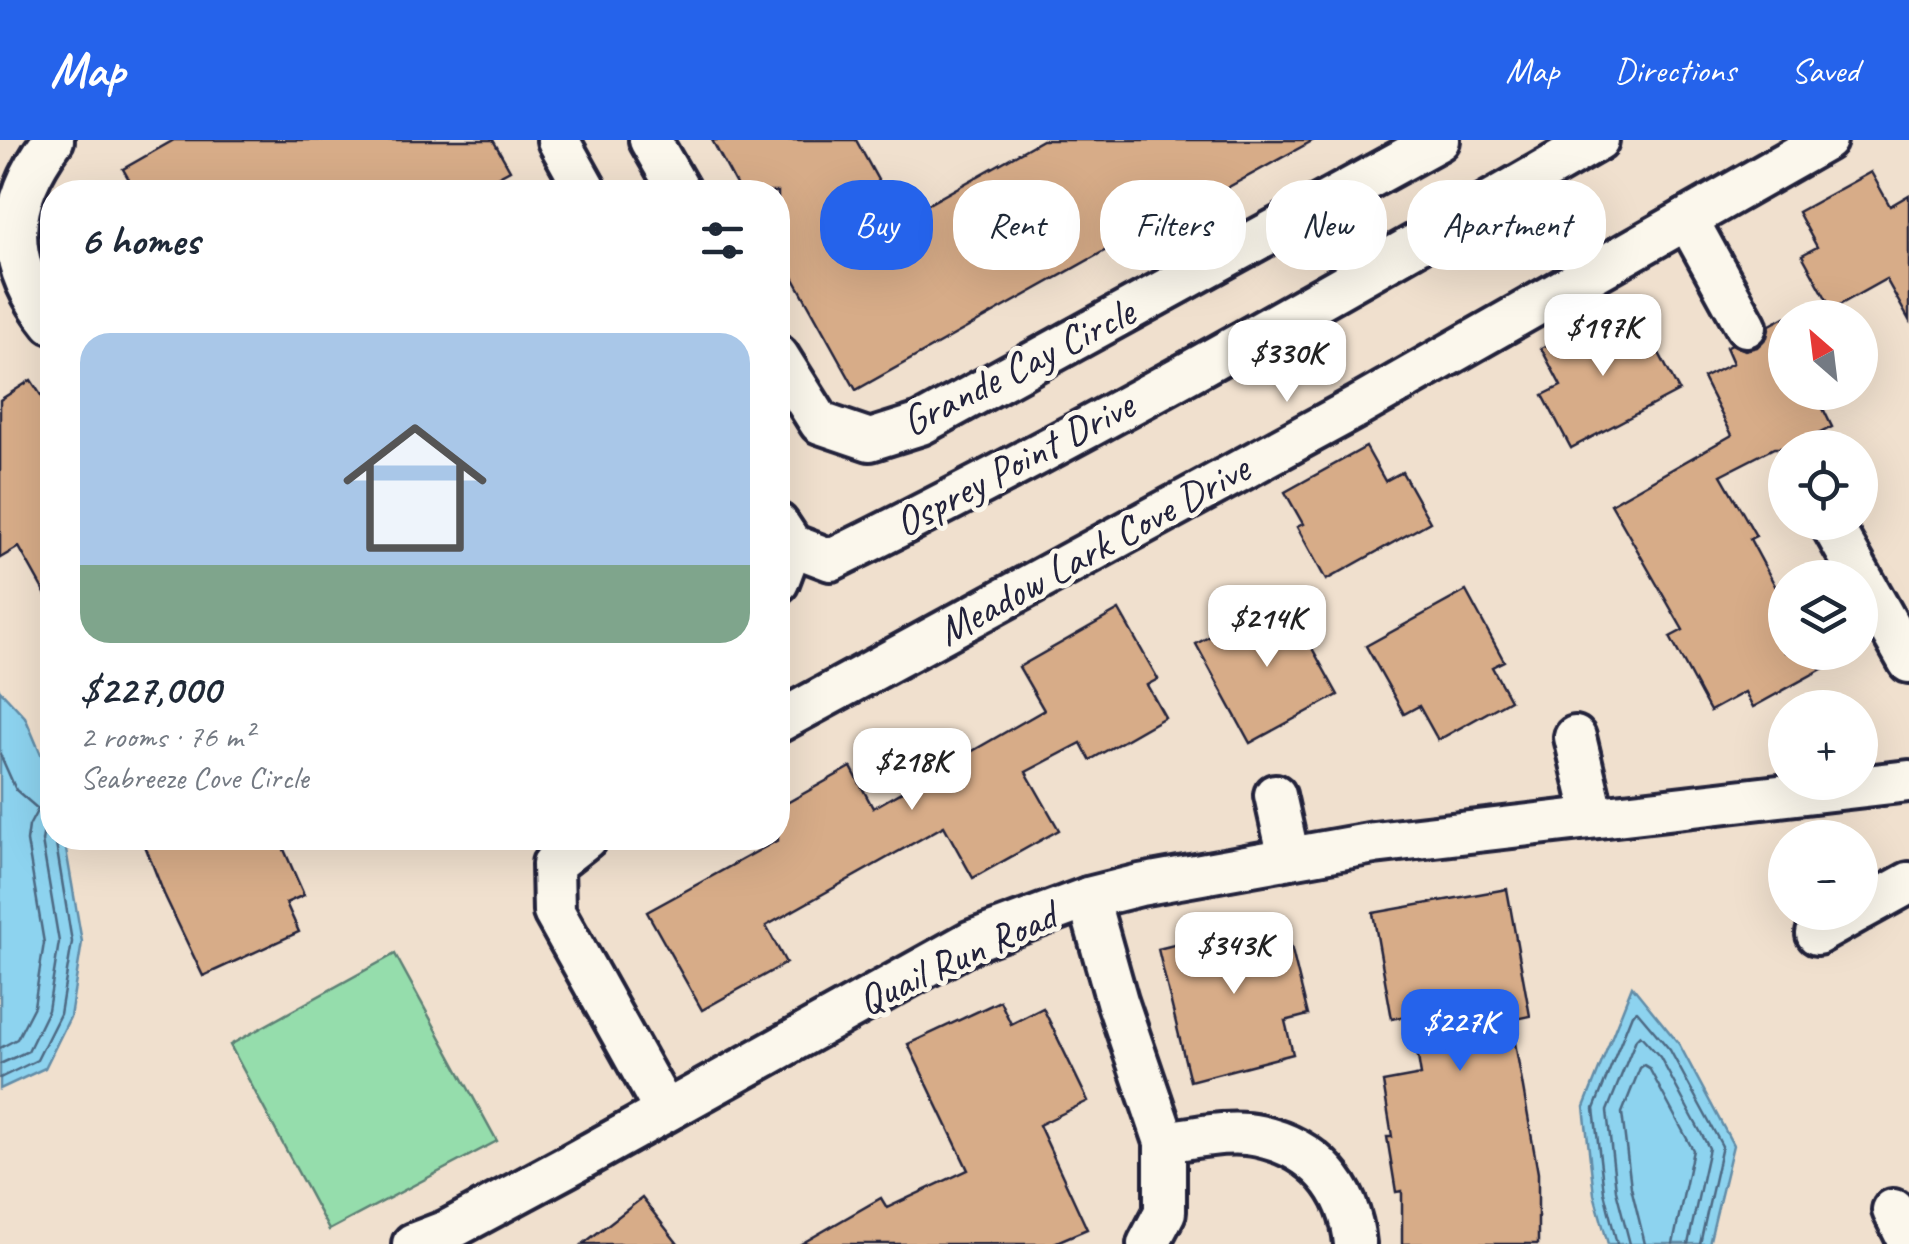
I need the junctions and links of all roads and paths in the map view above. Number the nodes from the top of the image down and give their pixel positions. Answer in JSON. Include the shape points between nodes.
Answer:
{"nodes":[{"id":1,"x":53,"y":140,"type":"edge"},
{"id":2,"x":558,"y":140,"type":"edge"},
{"id":3,"x":650,"y":140,"type":"edge"},
{"id":4,"x":1440,"y":140,"type":"edge"},
{"id":5,"x":1598,"y":140,"type":"edge"},
{"id":6,"x":1826,"y":140,"type":"edge"},
{"id":7,"x":580,"y":180,"type":"edge"},
{"id":8,"x":673,"y":180,"type":"edge"},
{"id":9,"x":1687,"y":219,"type":"junction"},
{"id":10,"x":40,"y":308,"type":"edge"},
{"id":11,"x":1746,"y":326,"type":"dead end"},
{"id":12,"x":790,"y":375,"type":"edge"},
{"id":13,"x":790,"y":537,"type":"edge"},
{"id":14,"x":1840,"y":540,"type":"edge"},
{"id":15,"x":1909,"y":662,"type":"edge"},
{"id":16,"x":790,"y":715,"type":"edge"},
{"id":17,"x":1575,"y":737,"type":"dead end"},
{"id":18,"x":1909,"y":781,"type":"edge"},
{"id":19,"x":1274,"y":795,"type":"dead end"},
{"id":20,"x":1594,"y":817,"type":"junction"},
{"id":21,"x":570,"y":850,"type":"edge"},
{"id":22,"x":1289,"y":858,"type":"junction"},
{"id":23,"x":1909,"y":883,"type":"edge"},
{"id":24,"x":1088,"y":898,"type":"junction"},
{"id":25,"x":1878,"y":900,"type":"edge"},
{"id":26,"x":1823,"y":930,"type":"edge"},
{"id":27,"x":1816,"y":934,"type":"dead end"},
{"id":28,"x":665,"y":1111,"type":"junction"},
{"id":29,"x":1165,"y":1142,"type":"junction"},
{"id":30,"x":438,"y":1240,"type":"edge"},
{"id":31,"x":1148,"y":1244,"type":"edge"},
{"id":32,"x":1356,"y":1244,"type":"edge"}],
"edges":[{"from":1,"to":10,"type":"street","via":[[18,209],[21,273]]},
{"from":2,"to":7,"type":"street"},
{"from":3,"to":8,"type":"street"},
{"from":4,"to":12,"type":"street","name":"Grande Cay Circle","via":[[921,424],[870,440],[820,423]]},
{"from":5,"to":13,"type":"street","name":"Osprey Point Drive","via":[[958,497],[830,560]]},
{"from":6,"to":9,"type":"street","name":"Meadow Lark Cove Drive"},
{"from":9,"to":11,"type":"street"},
{"from":9,"to":16,"type":"street","name":"Meadow Lark Cove Drive"},
{"from":14,"to":15,"type":"street"},
{"from":17,"to":20,"type":"street"},
{"from":18,"to":20,"type":"street","name":"Quail Run Road"},
{"from":19,"to":22,"type":"street"},
{"from":20,"to":22,"type":"street","name":"Quail Run Road"},
{"from":21,"to":28,"type":"street","via":[[552,864],[554,912]]},
{"from":22,"to":24,"type":"street","name":"Quail Run Road"},
{"from":23,"to":25,"type":"street"},
{"from":24,"to":28,"type":"street","name":"Quail Run Road","via":[[972,940]]},
{"from":24,"to":29,"type":"street"},
{"from":26,"to":27,"type":"street"},
{"from":28,"to":30,"type":"street","name":"Quail Run Road"},
{"from":29,"to":31,"type":"street","via":[[1165,1212]]},
{"from":29,"to":32,"type":"street","via":[[1256,1135],[1304,1152],[1337,1184]]}]}
